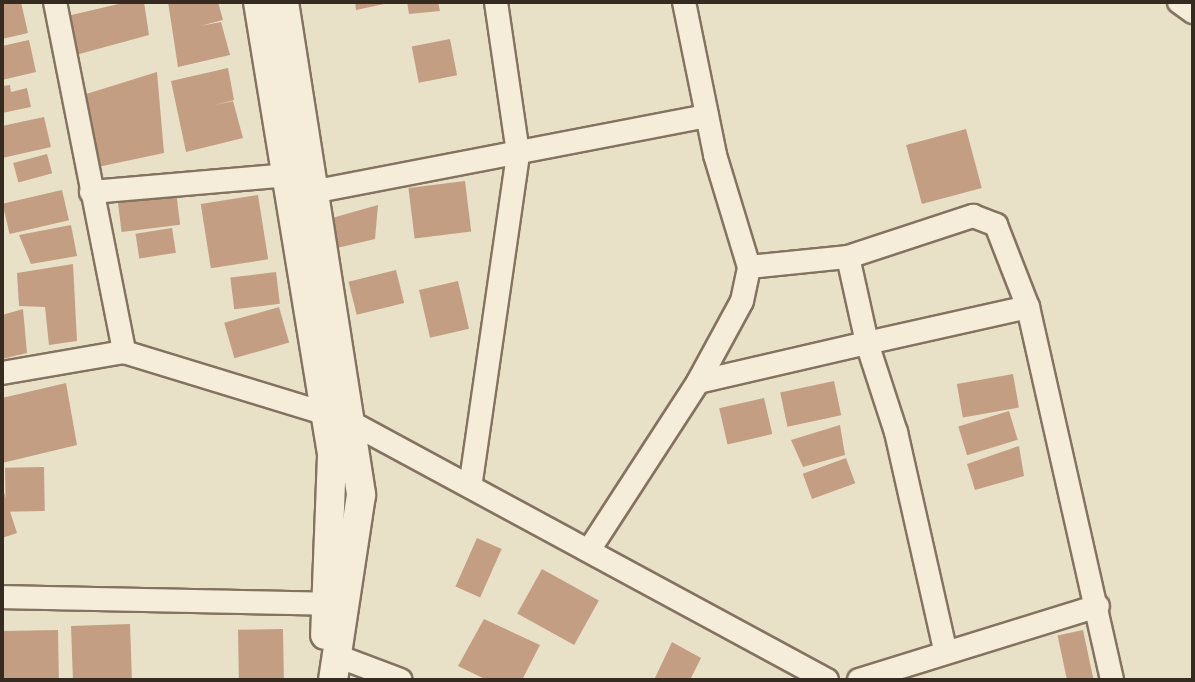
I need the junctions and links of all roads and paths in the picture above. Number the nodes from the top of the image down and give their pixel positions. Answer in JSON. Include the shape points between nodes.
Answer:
{"nodes":[{"id":1,"x":55,"y":2,"type":"edge"},
{"id":2,"x":258,"y":2,"type":"edge"},
{"id":3,"x":284,"y":2,"type":"edge"},
{"id":4,"x":496,"y":2,"type":"edge"},
{"id":5,"x":684,"y":2,"type":"edge"},
{"id":6,"x":1179,"y":2,"type":"edge"},
{"id":7,"x":1193,"y":12,"type":"edge"},
{"id":8,"x":707,"y":116,"type":"junction"},
{"id":9,"x":518,"y":153,"type":"junction"},
{"id":10,"x":289,"y":175,"type":"junction"},
{"id":11,"x":317,"y":191,"type":"junction"},
{"id":12,"x":91,"y":192,"type":"junction"},
{"id":13,"x":848,"y":257,"type":"junction"},
{"id":14,"x":749,"y":267,"type":"junction"},
{"id":15,"x":1028,"y":307,"type":"junction"},
{"id":16,"x":867,"y":343,"type":"junction"},
{"id":17,"x":124,"y":352,"type":"junction"},
{"id":18,"x":2,"y":373,"type":"edge"},
{"id":19,"x":698,"y":382,"type":"junction"},
{"id":20,"x":339,"y":418,"type":"junction"},
{"id":21,"x":471,"y":481,"type":"junction"},
{"id":22,"x":591,"y":547,"type":"junction"},
{"id":23,"x":2,"y":597,"type":"edge"},
{"id":24,"x":328,"y":604,"type":"junction"},
{"id":25,"x":1098,"y":606,"type":"junction"},
{"id":26,"x":945,"y":650,"type":"junction"},
{"id":27,"x":335,"y":668,"type":"edge"},
{"id":28,"x":317,"y":680,"type":"edge"},
{"id":29,"x":401,"y":680,"type":"edge"},
{"id":30,"x":827,"y":680,"type":"edge"},
{"id":31,"x":859,"y":680,"type":"edge"},
{"id":32,"x":1112,"y":680,"type":"edge"}],
"edges":[{"from":1,"to":12,"type":"street"},
{"from":2,"to":10,"type":"street"},
{"from":3,"to":11,"type":"street"},
{"from":4,"to":9,"type":"street"},
{"from":5,"to":8,"type":"street"},
{"from":6,"to":7,"type":"street"},
{"from":8,"to":9,"type":"street"},
{"from":8,"to":14,"type":"street"},
{"from":9,"to":11,"type":"street"},
{"from":9,"to":21,"type":"street"},
{"from":10,"to":12,"type":"street"},
{"from":10,"to":20,"type":"street"},
{"from":11,"to":20,"type":"street"},
{"from":12,"to":17,"type":"street"},
{"from":13,"to":14,"type":"street"},
{"from":13,"to":15,"type":"street","via":[[973,216],[996,225]]},
{"from":13,"to":16,"type":"street"},
{"from":14,"to":19,"type":"street","via":[[742,301]]},
{"from":15,"to":16,"type":"street"},
{"from":15,"to":25,"type":"street"},
{"from":16,"to":19,"type":"street"},
{"from":16,"to":26,"type":"street","via":[[896,432]]},
{"from":17,"to":18,"type":"street"},
{"from":17,"to":20,"type":"street"},
{"from":19,"to":22,"type":"street"},
{"from":20,"to":21,"type":"street"},
{"from":20,"to":24,"type":"street"},
{"from":20,"to":27,"type":"street","via":[[361,495]]},
{"from":21,"to":22,"type":"street"},
{"from":22,"to":30,"type":"street"},
{"from":23,"to":24,"type":"street"},
{"from":24,"to":28,"type":"street"},
{"from":25,"to":26,"type":"street"},
{"from":25,"to":32,"type":"street"},
{"from":26,"to":31,"type":"street"},
{"from":27,"to":29,"type":"street"}]}
